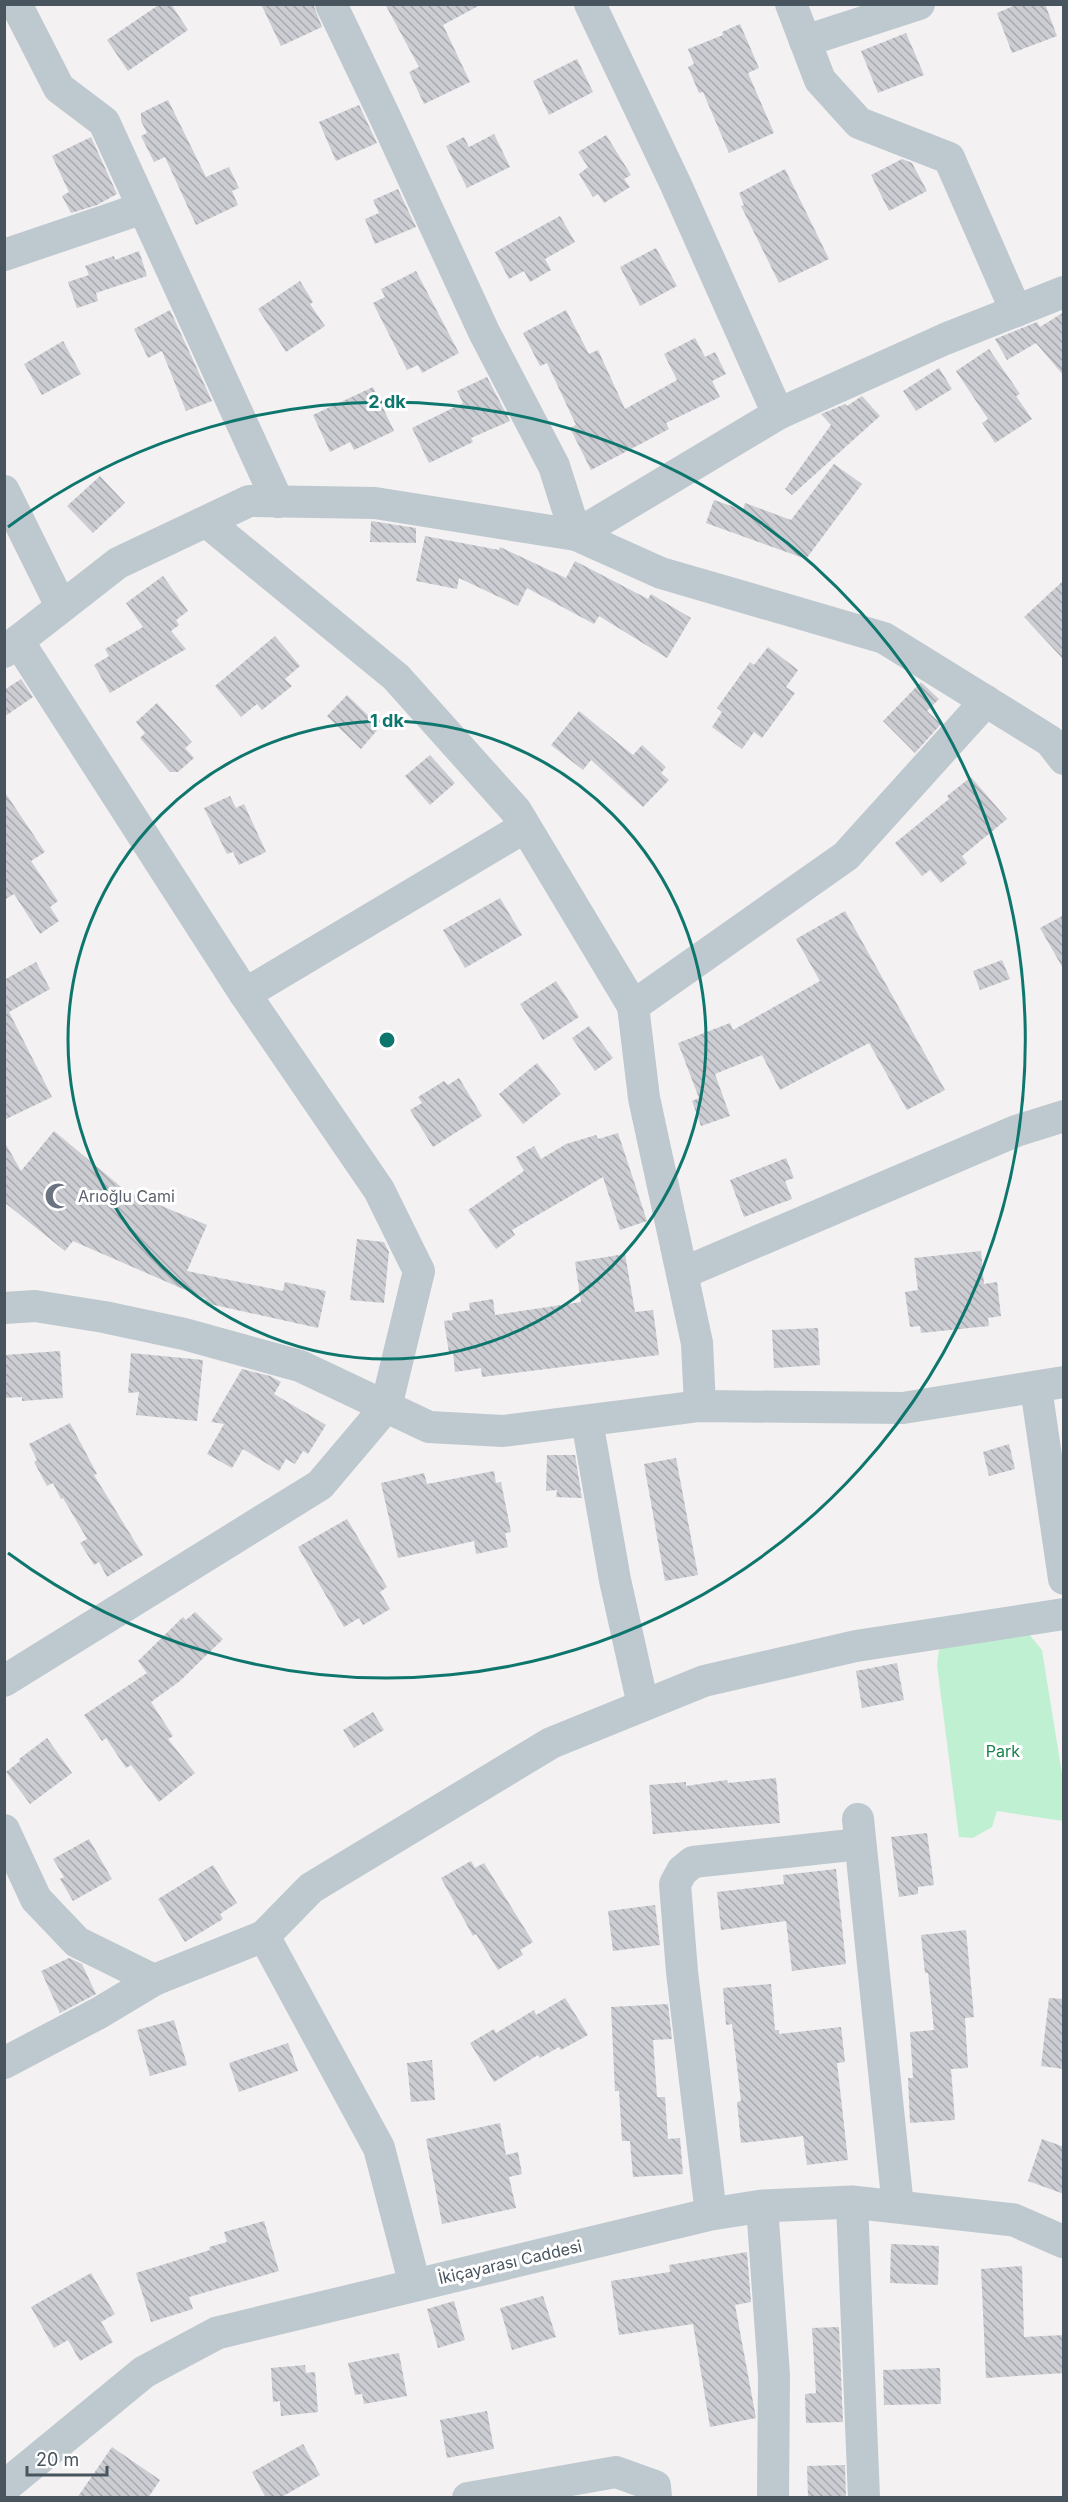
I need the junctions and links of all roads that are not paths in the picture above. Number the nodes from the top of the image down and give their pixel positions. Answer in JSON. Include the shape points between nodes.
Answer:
{"nodes":[{"id":1,"x":16,"y":4,"type":"edge"},
{"id":2,"x":331,"y":4,"type":"edge"},
{"id":3,"x":590,"y":4,"type":"edge"},
{"id":4,"x":791,"y":4,"type":"edge"},
{"id":5,"x":919,"y":4,"type":"edge"},
{"id":6,"x":805,"y":41,"type":"junction"},
{"id":7,"x":144,"y":208,"type":"junction"},
{"id":8,"x":4,"y":255,"type":"edge"},
{"id":9,"x":1064,"y":291,"type":"edge"},
{"id":10,"x":1016,"y":310,"type":"junction"},
{"id":11,"x":778,"y":414,"type":"junction"},
{"id":12,"x":4,"y":491,"type":"edge"},
{"id":13,"x":278,"y":502,"type":"junction"},
{"id":14,"x":207,"y":522,"type":"junction"},
{"id":15,"x":576,"y":535,"type":"junction"},
{"id":16,"x":62,"y":606,"type":"junction"},
{"id":17,"x":11,"y":646,"type":"edge"},
{"id":18,"x":986,"y":701,"type":"junction"},
{"id":19,"x":1064,"y":759,"type":"edge"},
{"id":20,"x":525,"y":827,"type":"junction"},
{"id":21,"x":245,"y":994,"type":"junction"},
{"id":22,"x":633,"y":1006,"type":"junction"},
{"id":23,"x":1064,"y":1116,"type":"edge"},
{"id":24,"x":682,"y":1273,"type":"junction"},
{"id":25,"x":4,"y":1290,"type":"edge"},
{"id":26,"x":20,"y":1307,"type":"edge"},
{"id":27,"x":1050,"y":1385,"type":"edge"},
{"id":28,"x":700,"y":1406,"type":"junction"},
{"id":29,"x":386,"y":1407,"type":"junction"},
{"id":30,"x":587,"y":1421,"type":"junction"},
{"id":31,"x":1064,"y":1579,"type":"edge"},
{"id":32,"x":1064,"y":1614,"type":"edge"},
{"id":33,"x":4,"y":1681,"type":"edge"},
{"id":34,"x":644,"y":1705,"type":"junction"},
{"id":35,"x":4,"y":1830,"type":"edge"},
{"id":36,"x":264,"y":1936,"type":"junction"},
{"id":37,"x":154,"y":1980,"type":"junction"},
{"id":38,"x":4,"y":2063,"type":"edge"},
{"id":39,"x":852,"y":2202,"type":"junction"},
{"id":40,"x":762,"y":2206,"type":"junction"},
{"id":41,"x":898,"y":2207,"type":"junction"},
{"id":42,"x":711,"y":2214,"type":"junction"},
{"id":43,"x":1064,"y":2242,"type":"edge"},
{"id":44,"x":415,"y":2285,"type":"junction"},
{"id":45,"x":4,"y":2487,"type":"edge"},
{"id":46,"x":468,"y":2498,"type":"edge"},
{"id":47,"x":656,"y":2498,"type":"edge"},
{"id":48,"x":773,"y":2498,"type":"edge"},
{"id":49,"x":864,"y":2498,"type":"edge"}],
"edges":[{"from":1,"to":7,"type":"street","via":[[59,88],[104,122]]},
{"from":2,"to":15,"type":"street","via":[[484,332],[554,466]]},
{"from":3,"to":11,"type":"street"},
{"from":4,"to":6,"type":"street"},
{"from":5,"to":6,"type":"street"},
{"from":6,"to":10,"type":"street","via":[[820,80],[860,123],[949,158]]},
{"from":7,"to":8,"type":"street"},
{"from":7,"to":13,"type":"street"},
{"from":9,"to":10,"type":"street"},
{"from":10,"to":11,"type":"street"},
{"from":11,"to":15,"type":"street"},
{"from":12,"to":16,"type":"street"},
{"from":13,"to":14,"type":"street","via":[[249,501]]},
{"from":13,"to":15,"type":"street","via":[[375,503]]},
{"from":14,"to":16,"type":"street","via":[[118,563]]},
{"from":14,"to":20,"type":"street","via":[[396,677]]},
{"from":15,"to":18,"type":"street","via":[[661,573],[884,638]]},
{"from":16,"to":17,"type":"street"},
{"from":17,"to":21,"type":"street"},
{"from":18,"to":19,"type":"street","via":[[1050,741]]},
{"from":18,"to":22,"type":"street","via":[[846,855]]},
{"from":20,"to":21,"type":"street"},
{"from":20,"to":22,"type":"street"},
{"from":21,"to":29,"type":"street","via":[[379,1190],[419,1271]]},
{"from":22,"to":24,"type":"street","via":[[644,1098]]},
{"from":23,"to":24,"type":"street","via":[[1016,1131]]},
{"from":24,"to":28,"type":"street","via":[[698,1343]]},
{"from":25,"to":26,"type":"street"},
{"from":26,"to":29,"type":"street","via":[[104,1317],[184,1334],[300,1366]]},
{"from":27,"to":28,"type":"street","via":[[903,1408]]},
{"from":27,"to":31,"type":"street"},
{"from":28,"to":30,"type":"street"},
{"from":29,"to":30,"type":"street","via":[[429,1427],[503,1431]]},
{"from":29,"to":33,"type":"street","via":[[320,1485]]},
{"from":30,"to":34,"type":"street","via":[[615,1580]]},
{"from":32,"to":34,"type":"street","via":[[856,1646],[704,1681]]},
{"from":34,"to":36,"type":"street","via":[[551,1743],[311,1888]]},
{"from":35,"to":37,"type":"street","via":[[36,1899],[77,1942]]},
{"from":36,"to":37,"type":"street"},
{"from":36,"to":44,"type":"street","via":[[379,2148]]},
{"from":37,"to":38,"type":"street"},
{"from":39,"to":40,"type":"street","name":"İkiçayarası Caddesi"},
{"from":39,"to":41,"type":"street","name":"İkiçayarası Caddesi"},
{"from":39,"to":49,"type":"street"},
{"from":40,"to":42,"type":"street","name":"İkiçayarası Caddesi"},
{"from":40,"to":48,"type":"street","via":[[774,2375]]},
{"from":41,"to":42,"type":"street","via":[[859,1832],[693,1862],[675,1884]]},
{"from":41,"to":43,"type":"street","name":"İkiçayarası Caddesi","via":[[1014,2220]]},
{"from":42,"to":44,"type":"street","name":"İkiçayarası Caddesi"},
{"from":44,"to":45,"type":"street","name":"İkiçayarası Caddesi","via":[[217,2333],[144,2372]]},
{"from":46,"to":47,"type":"street","via":[[616,2472],[654,2486]]}]}
